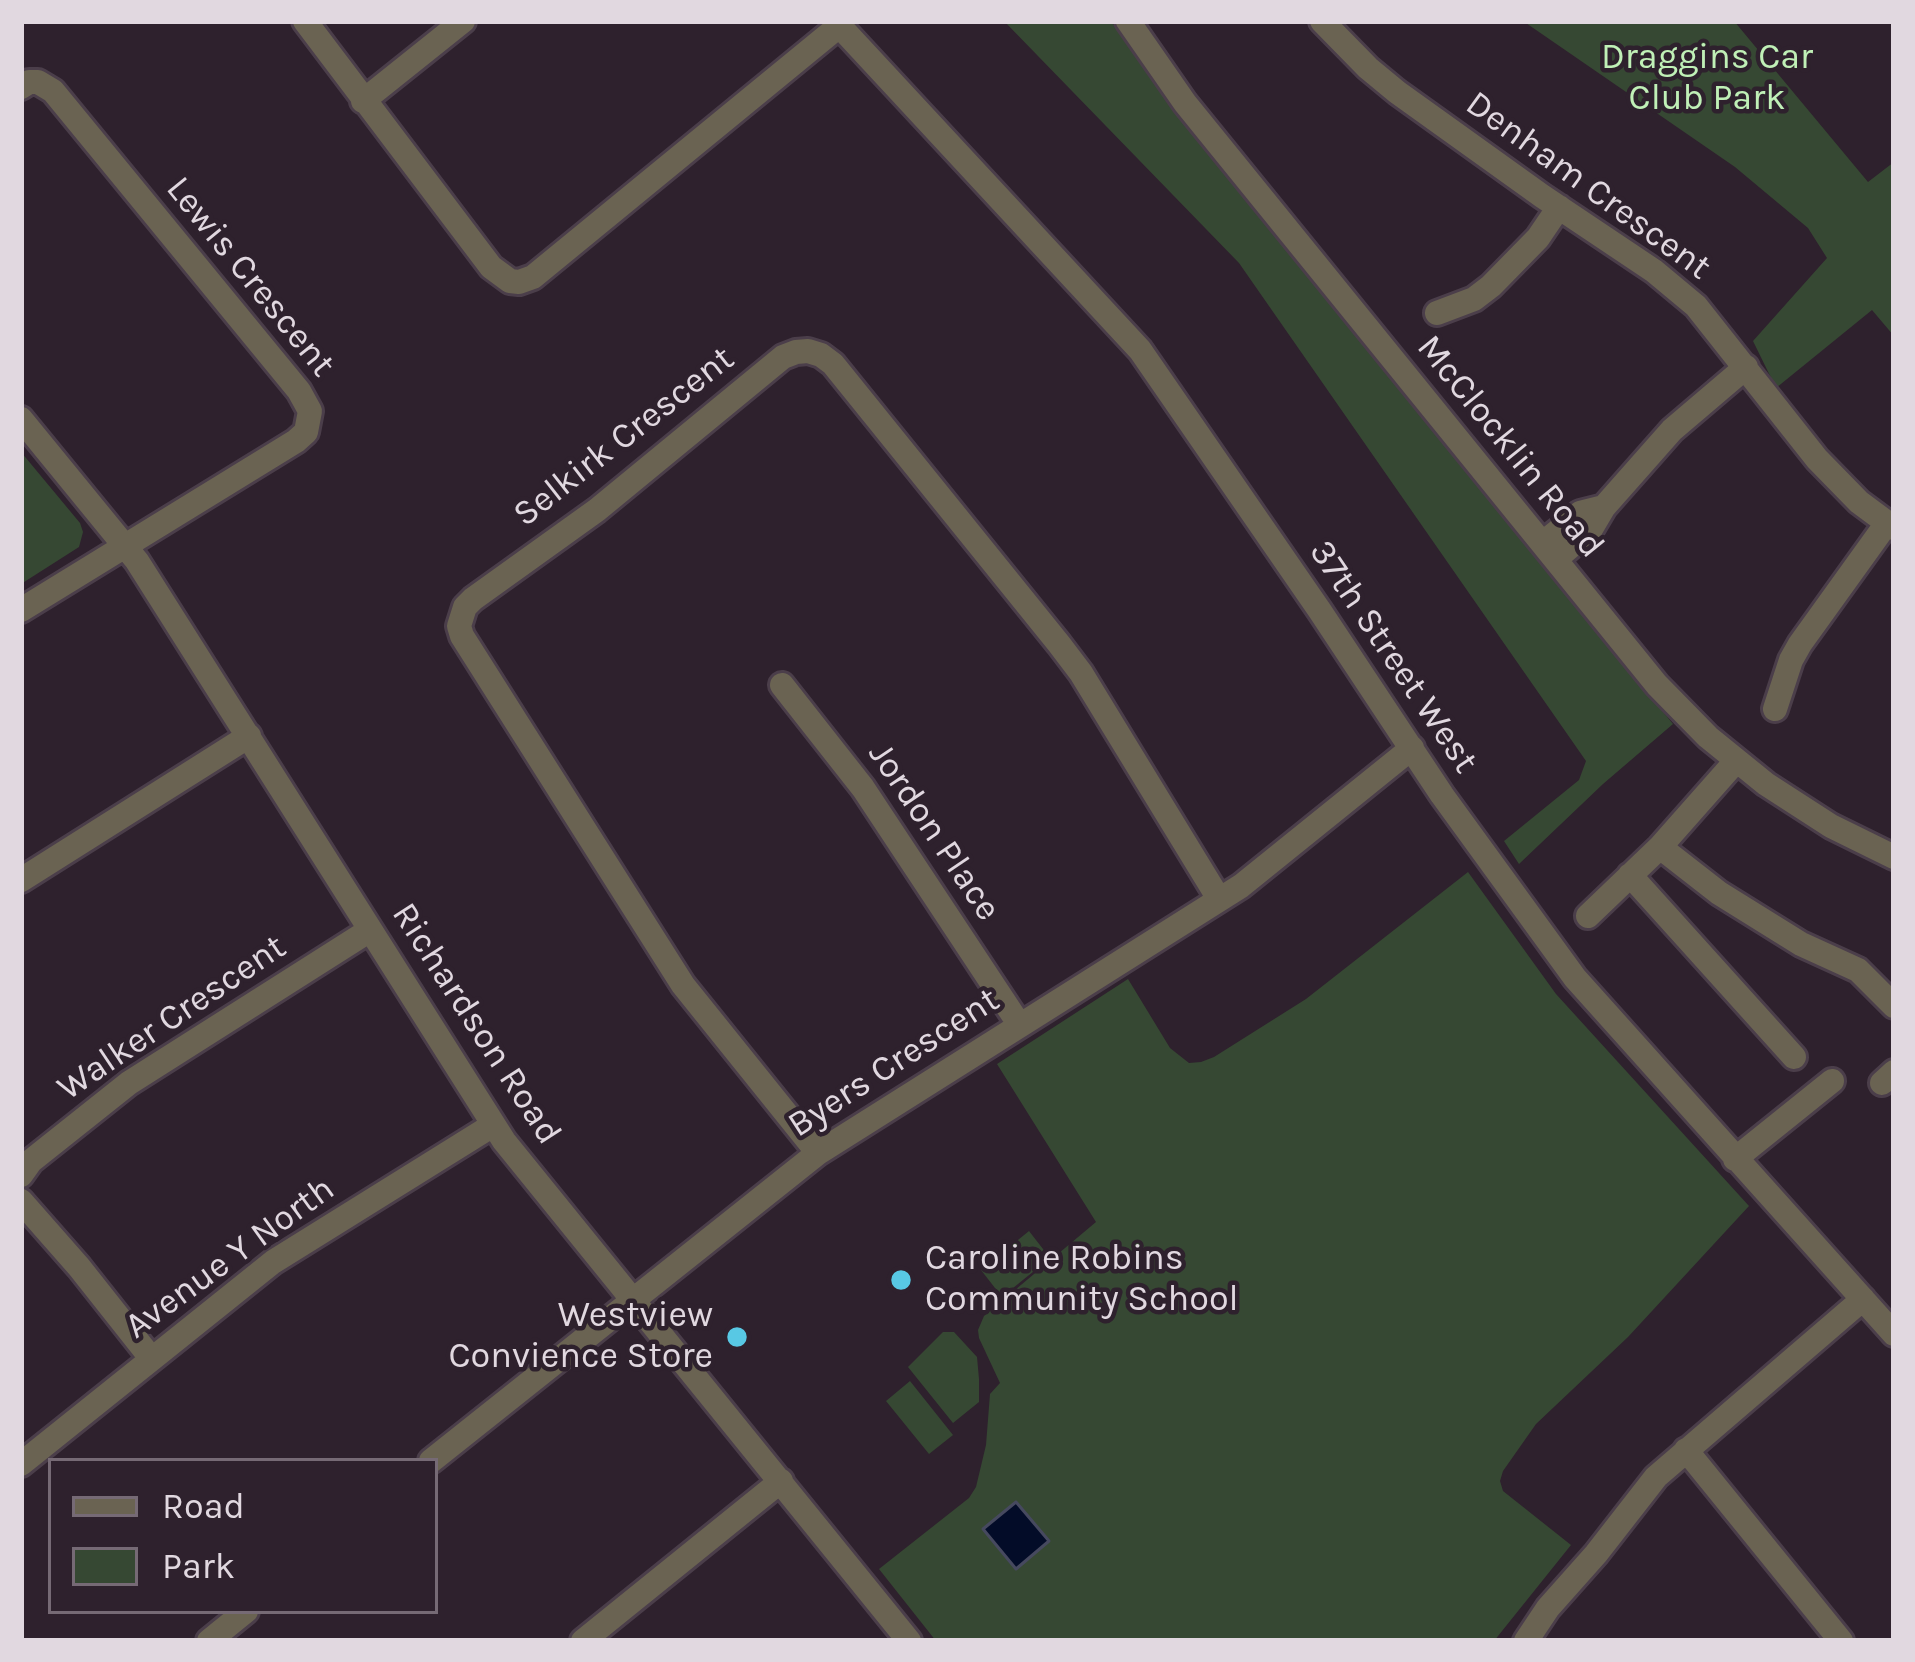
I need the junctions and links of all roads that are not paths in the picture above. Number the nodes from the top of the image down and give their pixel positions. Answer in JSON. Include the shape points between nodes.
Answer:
{"nodes":[{"id":1,"x":305,"y":21,"type":"edge"},
{"id":2,"x":463,"y":21,"type":"edge"},
{"id":3,"x":1128,"y":21,"type":"edge"},
{"id":4,"x":1322,"y":21,"type":"edge"},
{"id":5,"x":837,"y":24,"type":"edge"},
{"id":6,"x":21,"y":87,"type":"edge"},
{"id":7,"x":363,"y":101,"type":"junction"},
{"id":8,"x":1559,"y":207,"type":"junction"},
{"id":9,"x":1438,"y":313,"type":"dead end"},
{"id":10,"x":1746,"y":367,"type":"junction"},
{"id":11,"x":21,"y":419,"type":"edge"},
{"id":12,"x":1890,"y":526,"type":"edge"},
{"id":13,"x":124,"y":545,"type":"junction"},
{"id":14,"x":1550,"y":551,"type":"junction"},
{"id":15,"x":21,"y":610,"type":"edge"},
{"id":16,"x":782,"y":686,"type":"dead end"},
{"id":17,"x":1775,"y":710,"type":"dead end"},
{"id":18,"x":249,"y":736,"type":"junction"},
{"id":19,"x":1412,"y":748,"type":"junction"},
{"id":20,"x":1736,"y":761,"type":"junction"},
{"id":21,"x":1660,"y":847,"type":"junction"},
{"id":22,"x":1894,"y":857,"type":"edge"},
{"id":23,"x":1630,"y":875,"type":"junction"},
{"id":24,"x":21,"y":880,"type":"edge"},
{"id":25,"x":1220,"y":899,"type":"junction"},
{"id":26,"x":1588,"y":916,"type":"dead end"},
{"id":27,"x":370,"y":930,"type":"junction"},
{"id":28,"x":1894,"y":1006,"type":"edge"},
{"id":29,"x":1019,"y":1024,"type":"junction"},
{"id":30,"x":1795,"y":1057,"type":"dead end"},
{"id":31,"x":1832,"y":1081,"type":"dead end"},
{"id":32,"x":493,"y":1124,"type":"junction"},
{"id":33,"x":818,"y":1153,"type":"junction"},
{"id":34,"x":1736,"y":1159,"type":"junction"},
{"id":35,"x":21,"y":1175,"type":"edge"},
{"id":36,"x":21,"y":1201,"type":"edge"},
{"id":37,"x":1863,"y":1299,"type":"junction"},
{"id":38,"x":633,"y":1300,"type":"junction"},
{"id":39,"x":1894,"y":1334,"type":"edge"},
{"id":40,"x":152,"y":1358,"type":"junction"},
{"id":41,"x":1686,"y":1450,"type":"junction"},
{"id":42,"x":435,"y":1458,"type":"edge"},
{"id":43,"x":21,"y":1464,"type":"edge"},
{"id":44,"x":781,"y":1481,"type":"junction"},
{"id":45,"x":242,"y":1614,"type":"edge"},
{"id":46,"x":1536,"y":1636,"type":"edge"},
{"id":47,"x":209,"y":1641,"type":"edge"},
{"id":48,"x":583,"y":1641,"type":"edge"},
{"id":49,"x":909,"y":1641,"type":"edge"},
{"id":50,"x":1841,"y":1641,"type":"edge"}],
"edges":[{"from":1,"to":7,"type":"street"},
{"from":2,"to":7,"type":"street"},
{"from":3,"to":14,"type":"street","name":"McClocklin Road","via":[[1185,104]]},
{"from":4,"to":8,"type":"street","name":"Denham Crescent","via":[[1396,92]]},
{"from":5,"to":7,"type":"street","via":[[519,282],[491,267]]},
{"from":5,"to":19,"type":"street","name":"37th Street West","via":[[1140,350]]},
{"from":6,"to":13,"type":"street","name":"Lewis Crescent","via":[[38,82],[52,91],[310,412],[296,441]]},
{"from":8,"to":9,"type":"street","via":[[1490,286]]},
{"from":8,"to":10,"type":"street","name":"Denham Crescent","via":[[1675,287]]},
{"from":10,"to":12,"type":"street","name":"Denham Crescent","via":[[1827,470]]},
{"from":10,"to":14,"type":"street","via":[[1672,430],[1592,529]]},
{"from":11,"to":13,"type":"street","name":"Richardson Road"},
{"from":12,"to":17,"type":"street","via":[[1799,644]]},
{"from":13,"to":15,"type":"street"},
{"from":13,"to":18,"type":"street","name":"Richardson Road"},
{"from":14,"to":20,"type":"street","name":"McClocklin Road","via":[[1657,685]]},
{"from":16,"to":29,"type":"street","name":"Jordon Place","via":[[874,803]]},
{"from":18,"to":24,"type":"street"},
{"from":18,"to":27,"type":"street","name":"Richardson Road"},
{"from":19,"to":25,"type":"street","name":"Byers Crescent"},
{"from":19,"to":34,"type":"street","name":"37th Street West","via":[[1575,978]]},
{"from":20,"to":21,"type":"street"},
{"from":20,"to":22,"type":"street","name":"McClocklin Road","via":[[1798,806]]},
{"from":21,"to":23,"type":"street"},
{"from":21,"to":28,"type":"street","via":[[1801,944],[1858,970]]},
{"from":23,"to":26,"type":"street"},
{"from":23,"to":30,"type":"street"},
{"from":25,"to":29,"type":"street","name":"Byers Crescent"},
{"from":25,"to":33,"type":"street","name":"Selkirk Crescent","via":[[1059,644],[833,364],[808,351],[783,357],[597,510],[473,599],[459,626],[697,1006]]},
{"from":27,"to":32,"type":"street","name":"Richardson Road"},
{"from":27,"to":35,"type":"street","name":"Walker Crescent","via":[[128,1083]]},
{"from":29,"to":33,"type":"street","name":"Byers Crescent"},
{"from":31,"to":34,"type":"street"},
{"from":32,"to":38,"type":"street","name":"Richardson Road"},
{"from":32,"to":40,"type":"street","name":"Avenue Y North","via":[[287,1252]]},
{"from":33,"to":38,"type":"street","name":"Byers Crescent"},
{"from":34,"to":37,"type":"street","name":"37th Street West"},
{"from":36,"to":40,"type":"street"},
{"from":37,"to":39,"type":"street","name":"37th Street West"},
{"from":37,"to":41,"type":"street"},
{"from":38,"to":42,"type":"street","name":"Byers Crescent"},
{"from":38,"to":44,"type":"street","name":"Richardson Road"},
{"from":40,"to":43,"type":"street","name":"Avenue Y North"},
{"from":41,"to":46,"type":"street","via":[[1547,1608]]},
{"from":41,"to":50,"type":"street"},
{"from":44,"to":48,"type":"street"},
{"from":44,"to":49,"type":"street","name":"Richardson Road"},
{"from":45,"to":47,"type":"street"}]}
